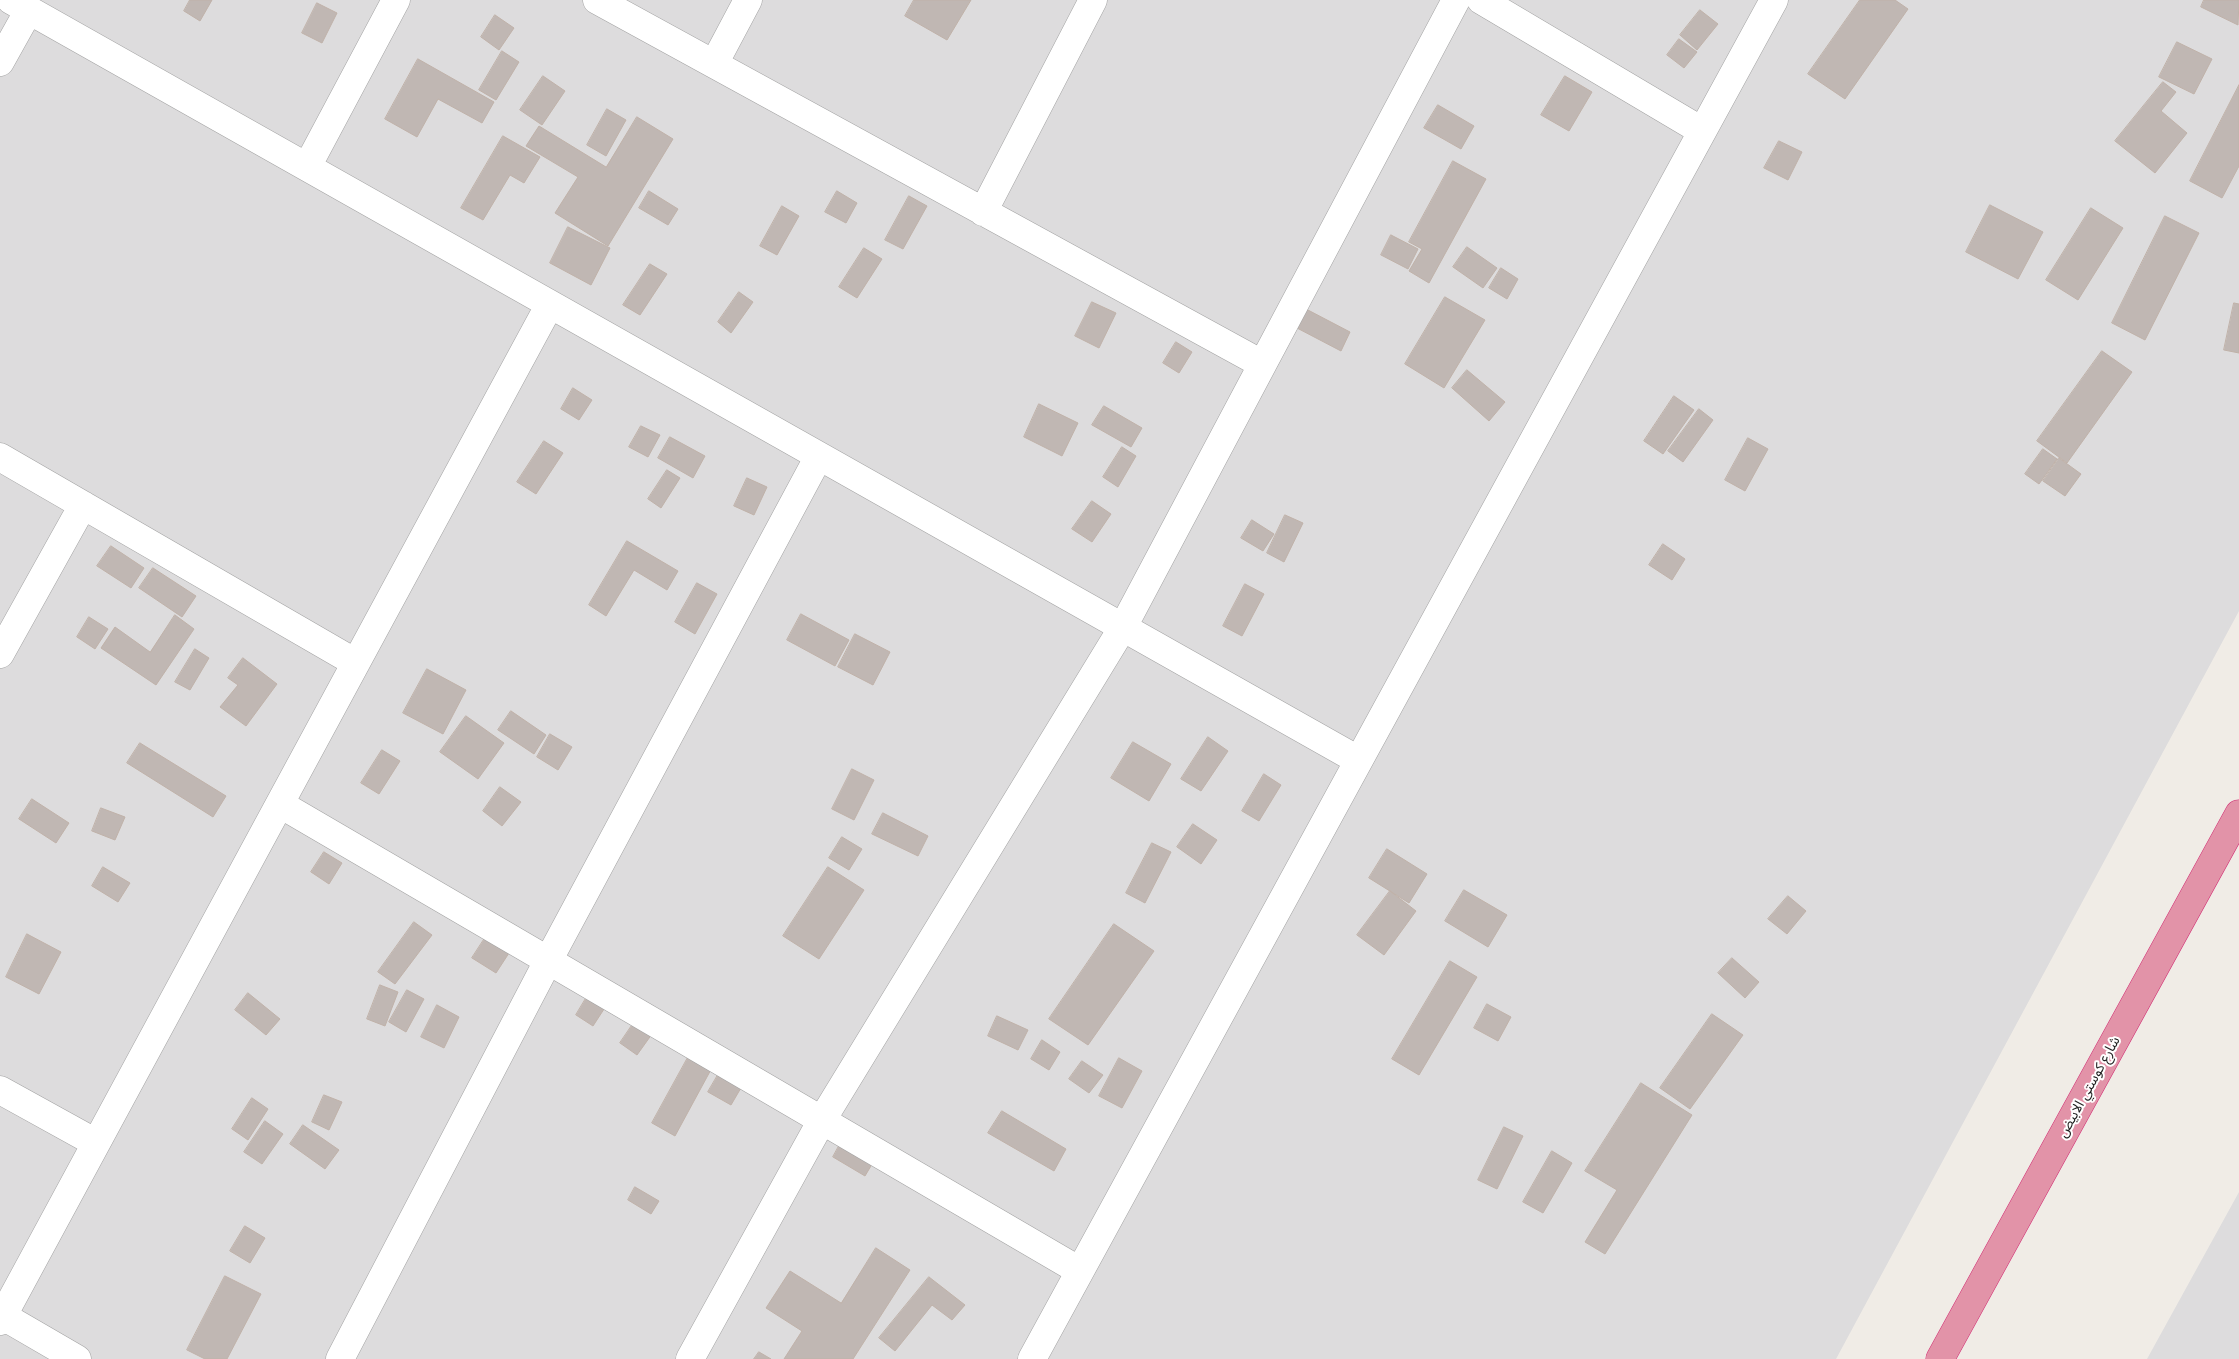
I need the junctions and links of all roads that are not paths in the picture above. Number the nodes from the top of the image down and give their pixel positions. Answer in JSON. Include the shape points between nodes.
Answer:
{"nodes":[{"id":1,"x":396,"y":0,"type":"edge"},
{"id":2,"x":597,"y":0,"type":"edge"},
{"id":3,"x":748,"y":0,"type":"edge"},
{"id":4,"x":1093,"y":0,"type":"edge"},
{"id":5,"x":1456,"y":0,"type":"edge"},
{"id":6,"x":1481,"y":0,"type":"edge"},
{"id":7,"x":1774,"y":0,"type":"edge"},
{"id":8,"x":20,"y":5,"type":"edge"},
{"id":9,"x":0,"y":62,"type":"edge"},
{"id":10,"x":714,"y":64,"type":"junction"},
{"id":11,"x":1702,"y":131,"type":"junction"},
{"id":12,"x":307,"y":167,"type":"junction"},
{"id":13,"x":983,"y":212,"type":"junction"},
{"id":14,"x":550,"y":304,"type":"junction"},
{"id":15,"x":1262,"y":364,"type":"junction"},
{"id":16,"x":819,"y":456,"type":"junction"},
{"id":17,"x":0,"y":457,"type":"edge"},
{"id":18,"x":83,"y":505,"type":"junction"},
{"id":19,"x":1122,"y":627,"type":"junction"},
{"id":20,"x":0,"y":654,"type":"edge"},
{"id":21,"x":356,"y":663,"type":"junction"},
{"id":22,"x":1358,"y":760,"type":"junction"},
{"id":23,"x":280,"y":804,"type":"junction"},
{"id":24,"x":2239,"y":814,"type":"edge"},
{"id":25,"x":548,"y":961,"type":"junction"},
{"id":26,"x":0,"y":1090,"type":"edge"},
{"id":27,"x":822,"y":1120,"type":"junction"},
{"id":28,"x":96,"y":1143,"type":"junction"},
{"id":29,"x":1080,"y":1271,"type":"junction"},
{"id":30,"x":1,"y":1318,"type":"edge"},
{"id":31,"x":77,"y":1359,"type":"edge"},
{"id":32,"x":340,"y":1359,"type":"edge"},
{"id":33,"x":690,"y":1359,"type":"edge"},
{"id":34,"x":1032,"y":1359,"type":"edge"},
{"id":35,"x":1940,"y":1359,"type":"edge"}],
"edges":[{"from":1,"to":12,"type":"street"},
{"from":2,"to":10,"type":"street"},
{"from":3,"to":10,"type":"street"},
{"from":4,"to":13,"type":"street"},
{"from":5,"to":15,"type":"street"},
{"from":6,"to":11,"type":"street"},
{"from":7,"to":11,"type":"street"},
{"from":8,"to":9,"type":"street"},
{"from":8,"to":12,"type":"street"},
{"from":10,"to":13,"type":"street"},
{"from":11,"to":22,"type":"street"},
{"from":12,"to":14,"type":"street"},
{"from":13,"to":15,"type":"street"},
{"from":14,"to":16,"type":"street"},
{"from":14,"to":21,"type":"street"},
{"from":15,"to":19,"type":"street"},
{"from":16,"to":19,"type":"street"},
{"from":16,"to":25,"type":"street"},
{"from":17,"to":18,"type":"street"},
{"from":18,"to":20,"type":"street"},
{"from":18,"to":21,"type":"street"},
{"from":19,"to":22,"type":"street"},
{"from":19,"to":27,"type":"street"},
{"from":21,"to":23,"type":"street"},
{"from":22,"to":29,"type":"street"},
{"from":23,"to":25,"type":"street"},
{"from":23,"to":28,"type":"street"},
{"from":24,"to":35,"type":"highway","name":"شارع كوستي الابيض"},
{"from":25,"to":27,"type":"street"},
{"from":25,"to":32,"type":"street"},
{"from":26,"to":28,"type":"street"},
{"from":27,"to":29,"type":"street"},
{"from":27,"to":33,"type":"street"},
{"from":28,"to":30,"type":"street"},
{"from":29,"to":34,"type":"street"},
{"from":30,"to":31,"type":"street"}]}
